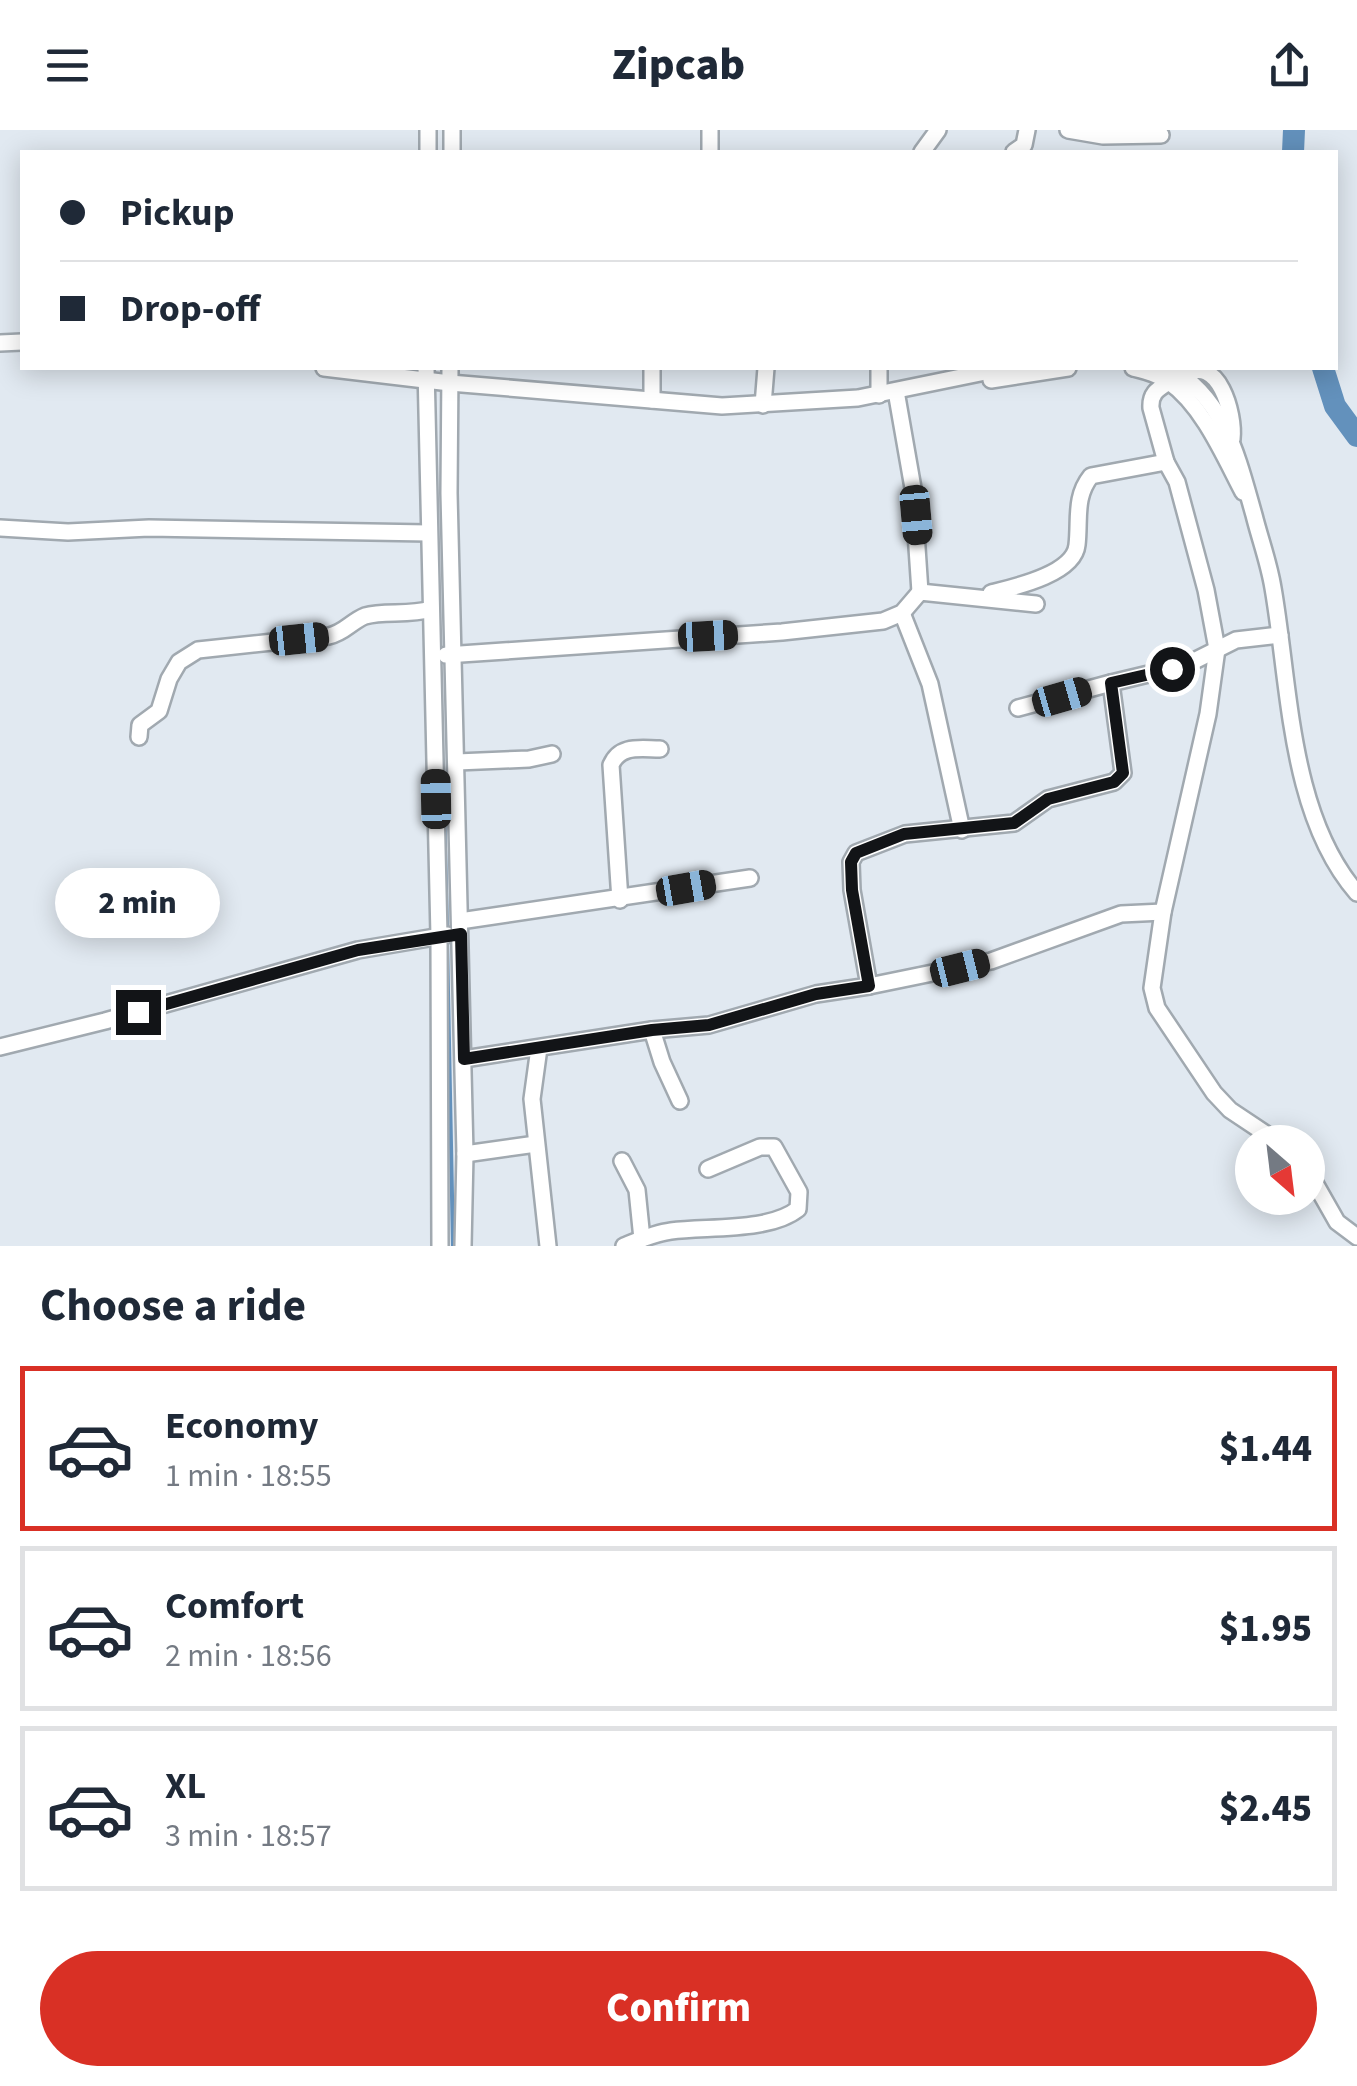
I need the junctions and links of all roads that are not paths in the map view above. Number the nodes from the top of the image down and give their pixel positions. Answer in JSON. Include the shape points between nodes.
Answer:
{"nodes":[{"id":1,"x":1068,"y":130,"type":"edge"},
{"id":2,"x":1160,"y":133,"type":"edge"},
{"id":3,"x":358,"y":370,"type":"edge"},
{"id":4,"x":652,"y":370,"type":"edge"},
{"id":5,"x":766,"y":370,"type":"edge"},
{"id":6,"x":879,"y":370,"type":"edge"},
{"id":7,"x":993,"y":370,"type":"edge"},
{"id":8,"x":1055,"y":370,"type":"edge"},
{"id":9,"x":1145,"y":370,"type":"edge"},
{"id":10,"x":426,"y":374,"type":"edge"},
{"id":11,"x":450,"y":375,"type":"edge"},
{"id":12,"x":1174,"y":375,"type":"edge"},
{"id":13,"x":900,"y":390,"type":"junction"},
{"id":14,"x":879,"y":394,"type":"junction"},
{"id":15,"x":652,"y":400,"type":"junction"},
{"id":16,"x":763,"y":405,"type":"junction"},
{"id":17,"x":1166,"y":462,"type":"junction"},
{"id":18,"x":1253,"y":514,"type":"junction"},
{"id":19,"x":0,"y":528,"type":"edge"},
{"id":20,"x":428,"y":533,"type":"junction"},
{"id":21,"x":920,"y":592,"type":"junction"},
{"id":22,"x":978,"y":596,"type":"junction"},
{"id":23,"x":1036,"y":604,"type":"dead end"},
{"id":24,"x":431,"y":608,"type":"junction"},
{"id":25,"x":902,"y":613,"type":"junction"},
{"id":26,"x":1280,"y":636,"type":"junction"},
{"id":27,"x":1217,"y":649,"type":"junction"},
{"id":28,"x":443,"y":655,"type":"junction"},
{"id":29,"x":1111,"y":683,"type":"junction"},
{"id":30,"x":1018,"y":708,"type":"dead end"},
{"id":31,"x":139,"y":737,"type":"dead end"},
{"id":32,"x":660,"y":748,"type":"dead end"},
{"id":33,"x":552,"y":754,"type":"dead end"},
{"id":34,"x":457,"y":762,"type":"junction"},
{"id":35,"x":962,"y":830,"type":"junction"},
{"id":36,"x":750,"y":878,"type":"dead end"},
{"id":37,"x":1355,"y":890,"type":"edge"},
{"id":38,"x":620,"y":900,"type":"junction"},
{"id":39,"x":1163,"y":912,"type":"junction"},
{"id":40,"x":452,"y":932,"type":"junction"},
{"id":41,"x":869,"y":986,"type":"junction"},
{"id":42,"x":652,"y":1030,"type":"junction"},
{"id":43,"x":0,"y":1047,"type":"edge"},
{"id":44,"x":539,"y":1048,"type":"junction"},
{"id":45,"x":464,"y":1059,"type":"junction"},
{"id":46,"x":680,"y":1101,"type":"dead end"},
{"id":47,"x":1252,"y":1125,"type":"edge"},
{"id":48,"x":536,"y":1144,"type":"junction"},
{"id":49,"x":465,"y":1154,"type":"junction"},
{"id":50,"x":622,"y":1162,"type":"dead end"},
{"id":51,"x":708,"y":1169,"type":"dead end"},
{"id":52,"x":1325,"y":1203,"type":"edge"},
{"id":53,"x":1348,"y":1237,"type":"edge"},
{"id":54,"x":642,"y":1239,"type":"junction"},
{"id":55,"x":440,"y":1246,"type":"edge"},
{"id":56,"x":463,"y":1246,"type":"edge"},
{"id":57,"x":548,"y":1246,"type":"edge"},
{"id":58,"x":624,"y":1246,"type":"edge"}],
"edges":[{"from":1,"to":2,"type":"street"},
{"from":3,"to":10,"type":"street"},
{"from":4,"to":15,"type":"street"},
{"from":5,"to":16,"type":"street"},
{"from":6,"to":14,"type":"street"},
{"from":7,"to":13,"type":"street"},
{"from":8,"to":13,"type":"street"},
{"from":9,"to":12,"type":"street"},
{"from":10,"to":11,"type":"street"},
{"from":10,"to":20,"type":"street"},
{"from":11,"to":15,"type":"street"},
{"from":11,"to":28,"type":"street"},
{"from":12,"to":17,"type":"street","via":[[1150,398]]},
{"from":12,"to":18,"type":"street"},
{"from":12,"to":18,"type":"street","via":[[1205,396],[1232,441]]},
{"from":13,"to":14,"type":"street"},
{"from":13,"to":21,"type":"street"},
{"from":14,"to":16,"type":"street"},
{"from":15,"to":16,"type":"street"},
{"from":17,"to":22,"type":"street","via":[[1091,476],[1076,514],[1074,554],[1042,579]]},
{"from":17,"to":27,"type":"street","via":[[1202,572]]},
{"from":18,"to":26,"type":"street"},
{"from":19,"to":20,"type":"street"},
{"from":20,"to":24,"type":"street"},
{"from":21,"to":22,"type":"street"},
{"from":21,"to":25,"type":"street"},
{"from":22,"to":23,"type":"street"},
{"from":24,"to":28,"type":"street"},
{"from":24,"to":31,"type":"street","via":[[364,616],[329,636],[198,650],[173,669],[159,710],[140,725]]},
{"from":25,"to":28,"type":"street","via":[[782,632]]},
{"from":25,"to":35,"type":"street","via":[[930,684]]},
{"from":26,"to":27,"type":"street"},
{"from":26,"to":37,"type":"street","via":[[1304,782],[1320,830]]},
{"from":27,"to":29,"type":"street"},
{"from":27,"to":39,"type":"street"},
{"from":28,"to":34,"type":"street"},
{"from":28,"to":40,"type":"street"},
{"from":29,"to":30,"type":"street"},
{"from":29,"to":35,"type":"street","via":[[1120,778],[1048,799],[1014,823]]},
{"from":32,"to":38,"type":"street","via":[[626,750],[611,765]]},
{"from":33,"to":34,"type":"street"},
{"from":34,"to":40,"type":"street"},
{"from":35,"to":41,"type":"street","via":[[904,834],[856,853],[852,890]]},
{"from":36,"to":38,"type":"street"},
{"from":38,"to":40,"type":"street"},
{"from":39,"to":41,"type":"street","via":[[1121,914],[990,960]]},
{"from":39,"to":47,"type":"street","via":[[1152,988],[1158,1008],[1200,1074]]},
{"from":40,"to":43,"type":"street","via":[[358,950]]},
{"from":40,"to":45,"type":"street"},
{"from":40,"to":55,"type":"street"},
{"from":41,"to":42,"type":"street","via":[[709,1025]]},
{"from":42,"to":44,"type":"street"},
{"from":42,"to":46,"type":"street"},
{"from":44,"to":45,"type":"street"},
{"from":44,"to":48,"type":"street","via":[[532,1099]]},
{"from":45,"to":49,"type":"street"},
{"from":48,"to":49,"type":"street"},
{"from":48,"to":57,"type":"street"},
{"from":49,"to":56,"type":"street"},
{"from":50,"to":54,"type":"street","via":[[636,1190]]},
{"from":51,"to":54,"type":"street","via":[[760,1147],[774,1148],[799,1192],[798,1209],[763,1222]]},
{"from":52,"to":53,"type":"street"},
{"from":54,"to":58,"type":"street"}]}
